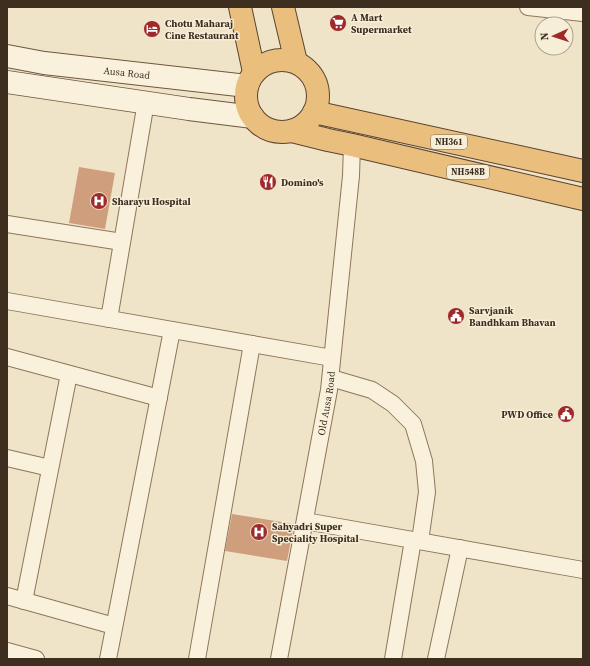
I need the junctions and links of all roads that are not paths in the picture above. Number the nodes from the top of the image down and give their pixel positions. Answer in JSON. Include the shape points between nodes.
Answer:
{"nodes":[{"id":1,"x":240,"y":7,"type":"edge"},
{"id":2,"x":283,"y":7,"type":"edge"},
{"id":3,"x":528,"y":7,"type":"edge"},
{"id":4,"x":583,"y":13,"type":"edge"},
{"id":5,"x":7,"y":56,"type":"edge"},
{"id":6,"x":296,"y":62,"type":"junction"},
{"id":7,"x":251,"y":79,"type":"junction"},
{"id":8,"x":7,"y":82,"type":"edge"},
{"id":9,"x":146,"y":102,"type":"junction"},
{"id":10,"x":314,"y":112,"type":"junction"},
{"id":11,"x":252,"y":117,"type":"junction"},
{"id":12,"x":292,"y":130,"type":"junction"},
{"id":13,"x":352,"y":145,"type":"junction"},
{"id":14,"x":583,"y":171,"type":"edge"},
{"id":15,"x":583,"y":199,"type":"edge"},
{"id":16,"x":7,"y":224,"type":"edge"},
{"id":17,"x":122,"y":242,"type":"junction"},
{"id":18,"x":7,"y":301,"type":"edge"},
{"id":19,"x":109,"y":319,"type":"junction"},
{"id":20,"x":172,"y":330,"type":"junction"},
{"id":21,"x":252,"y":344,"type":"junction"},
{"id":22,"x":7,"y":357,"type":"edge"},
{"id":23,"x":332,"y":358,"type":"junction"},
{"id":24,"x":69,"y":374,"type":"junction"},
{"id":25,"x":331,"y":378,"type":"junction"},
{"id":26,"x":158,"y":398,"type":"junction"},
{"id":27,"x":7,"y":458,"type":"edge"},
{"id":28,"x":50,"y":468,"type":"junction"},
{"id":29,"x":305,"y":521,"type":"junction"},
{"id":30,"x":416,"y":540,"type":"junction"},
{"id":31,"x":460,"y":548,"type":"junction"},
{"id":32,"x":583,"y":570,"type":"edge"},
{"id":33,"x":7,"y":596,"type":"edge"},
{"id":34,"x":24,"y":601,"type":"junction"},
{"id":35,"x":114,"y":626,"type":"junction"},
{"id":36,"x":7,"y":651,"type":"edge"},
{"id":37,"x":36,"y":659,"type":"edge"},
{"id":38,"x":108,"y":659,"type":"edge"},
{"id":39,"x":197,"y":659,"type":"edge"},
{"id":40,"x":279,"y":659,"type":"edge"},
{"id":41,"x":393,"y":659,"type":"edge"},
{"id":42,"x":436,"y":659,"type":"edge"}],
"edges":[{"from":1,"to":7,"type":"highway"},
{"from":2,"to":6,"type":"highway"},
{"from":3,"to":4,"type":"street"},
{"from":5,"to":7,"type":"main road","name":"Ausa Road","via":[[44,63]]},
{"from":6,"to":7,"type":"highway","via":[[281,59],[266,63]]},
{"from":6,"to":10,"type":"highway","via":[[308,70],[316,83]]},
{"from":7,"to":11,"type":"highway","via":[[246,102]]},
{"from":8,"to":9,"type":"main road"},
{"from":9,"to":11,"type":"main road"},
{"from":9,"to":17,"type":"street"},
{"from":10,"to":12,"type":"highway","via":[[305,124]]},
{"from":10,"to":14,"type":"highway","number":"NH361"},
{"from":11,"to":12,"type":"highway","via":[[264,127],[277,132]]},
{"from":12,"to":13,"type":"highway"},
{"from":13,"to":15,"type":"highway","number":"NH548B"},
{"from":13,"to":23,"type":"street","name":"Old Ausa Road"},
{"from":16,"to":17,"type":"street"},
{"from":17,"to":19,"type":"street"},
{"from":18,"to":19,"type":"street"},
{"from":19,"to":20,"type":"street"},
{"from":20,"to":21,"type":"street"},
{"from":20,"to":26,"type":"street"},
{"from":21,"to":23,"type":"street"},
{"from":21,"to":39,"type":"street"},
{"from":22,"to":24,"type":"street"},
{"from":23,"to":25,"type":"street","name":"Old Ausa Road"},
{"from":24,"to":26,"type":"street"},
{"from":24,"to":28,"type":"street"},
{"from":25,"to":29,"type":"street","name":"Old Ausa Road"},
{"from":25,"to":30,"type":"street","via":[[372,390],[393,404],[413,424],[424,461],[427,492]]},
{"from":26,"to":35,"type":"street"},
{"from":27,"to":28,"type":"street"},
{"from":28,"to":34,"type":"street"},
{"from":29,"to":30,"type":"street"},
{"from":29,"to":40,"type":"street","name":"Old Ausa Road"},
{"from":30,"to":31,"type":"street"},
{"from":30,"to":41,"type":"street"},
{"from":31,"to":32,"type":"street"},
{"from":31,"to":42,"type":"street"},
{"from":33,"to":34,"type":"street"},
{"from":34,"to":35,"type":"street"},
{"from":35,"to":38,"type":"street"},
{"from":36,"to":37,"type":"street"}]}
